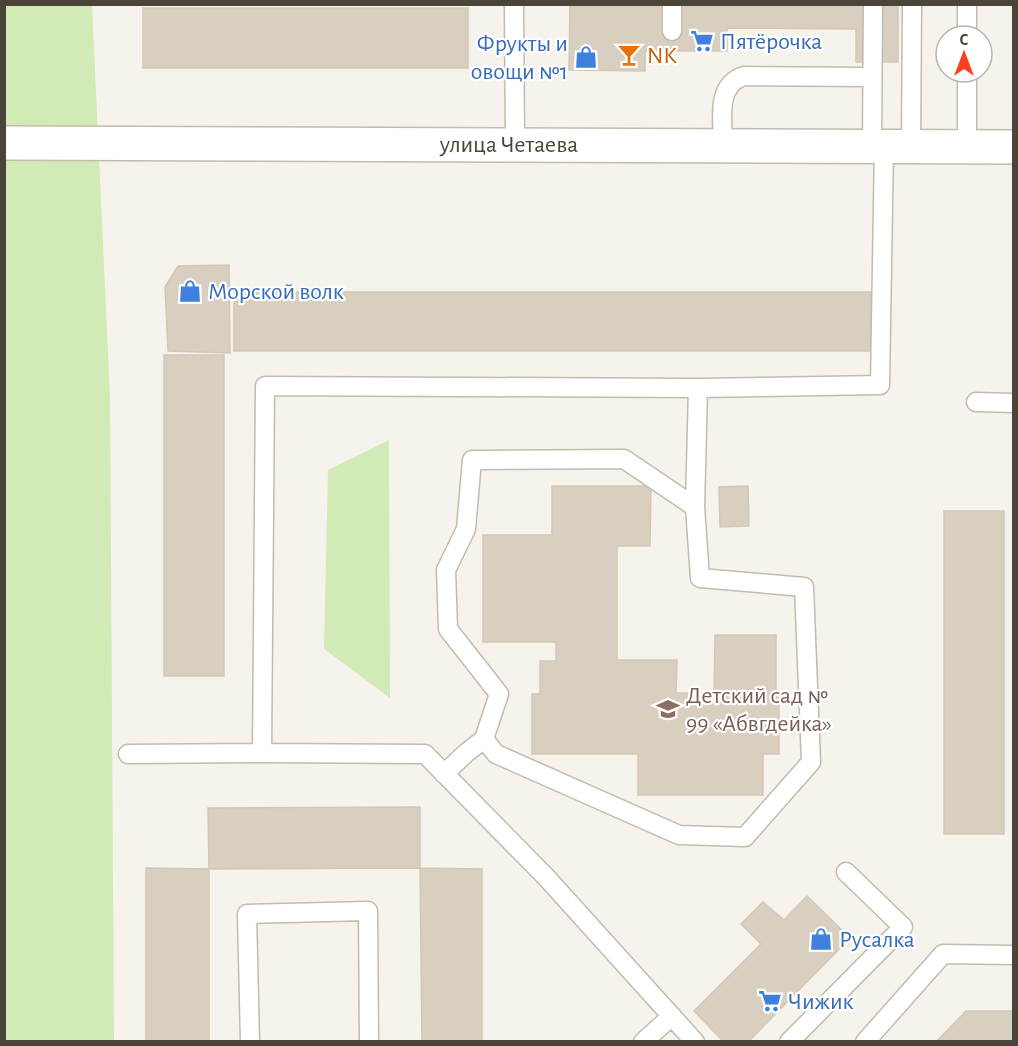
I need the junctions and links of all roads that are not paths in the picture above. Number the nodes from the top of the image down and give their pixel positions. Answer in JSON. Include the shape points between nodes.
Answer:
{"nodes":[{"id":1,"x":514,"y":4,"type":"edge"},
{"id":2,"x":672,"y":4,"type":"edge"},
{"id":3,"x":873,"y":4,"type":"edge"},
{"id":4,"x":912,"y":4,"type":"edge"},
{"id":5,"x":967,"y":4,"type":"edge"},
{"id":6,"x":967,"y":24,"type":"edge"},
{"id":7,"x":672,"y":31,"type":"dead end"},
{"id":8,"x":872,"y":77,"type":"junction"},
{"id":9,"x":967,"y":84,"type":"edge"},
{"id":10,"x":4,"y":143,"type":"edge"},
{"id":11,"x":515,"y":144,"type":"junction"},
{"id":12,"x":723,"y":145,"type":"junction"},
{"id":13,"x":889,"y":146,"type":"junction"},
{"id":14,"x":967,"y":147,"type":"junction"},
{"id":15,"x":1014,"y":147,"type":"edge"},
{"id":16,"x":698,"y":388,"type":"junction"},
{"id":17,"x":976,"y":402,"type":"dead end"},
{"id":18,"x":1014,"y":403,"type":"edge"},
{"id":19,"x":695,"y":507,"type":"junction"},
{"id":20,"x":484,"y":739,"type":"junction"},
{"id":21,"x":262,"y":753,"type":"junction"},
{"id":22,"x":128,"y":754,"type":"dead end"},
{"id":23,"x":444,"y":774,"type":"junction"},
{"id":24,"x":846,"y":872,"type":"dead end"},
{"id":25,"x":1014,"y":955,"type":"edge"},
{"id":26,"x":672,"y":1016,"type":"junction"},
{"id":27,"x":250,"y":1041,"type":"edge"},
{"id":28,"x":369,"y":1041,"type":"edge"},
{"id":29,"x":644,"y":1041,"type":"edge"},
{"id":30,"x":695,"y":1041,"type":"edge"},
{"id":31,"x":789,"y":1041,"type":"edge"},
{"id":32,"x":865,"y":1041,"type":"edge"}],
"edges":[{"from":1,"to":11,"type":"lane"},
{"from":2,"to":7,"type":"lane"},
{"from":3,"to":8,"type":"lane"},
{"from":4,"to":13,"type":"lane"},
{"from":5,"to":6,"type":"lane"},
{"from":8,"to":12,"type":"lane","via":[[736,79],[724,96]]},
{"from":8,"to":13,"type":"lane"},
{"from":9,"to":14,"type":"lane"},
{"from":10,"to":11,"type":"street","name":"улица Четаева"},
{"from":11,"to":12,"type":"street","name":"улица Четаева"},
{"from":12,"to":13,"type":"street","name":"улица Четаева"},
{"from":13,"to":14,"type":"street","name":"улица Четаева"},
{"from":13,"to":16,"type":"lane","via":[[880,385]]},
{"from":14,"to":15,"type":"street","name":"улица Четаева"},
{"from":16,"to":19,"type":"lane"},
{"from":16,"to":21,"type":"lane","via":[[265,386]]},
{"from":17,"to":18,"type":"lane"},
{"from":19,"to":20,"type":"lane","via":[[624,459],[472,460],[466,529],[446,570],[448,629],[499,694]]},
{"from":19,"to":20,"type":"lane","via":[[700,578],[804,586],[811,762],[745,837],[679,835],[496,754]]},
{"from":20,"to":23,"type":"lane"},
{"from":21,"to":22,"type":"lane"},
{"from":21,"to":23,"type":"lane","via":[[425,754]]},
{"from":23,"to":26,"type":"lane","via":[[546,877]]},
{"from":24,"to":31,"type":"lane","via":[[903,927]]},
{"from":25,"to":32,"type":"lane","via":[[943,954]]},
{"from":26,"to":29,"type":"lane"},
{"from":26,"to":30,"type":"lane"},
{"from":27,"to":28,"type":"lane","via":[[247,914],[368,911]]}]}
